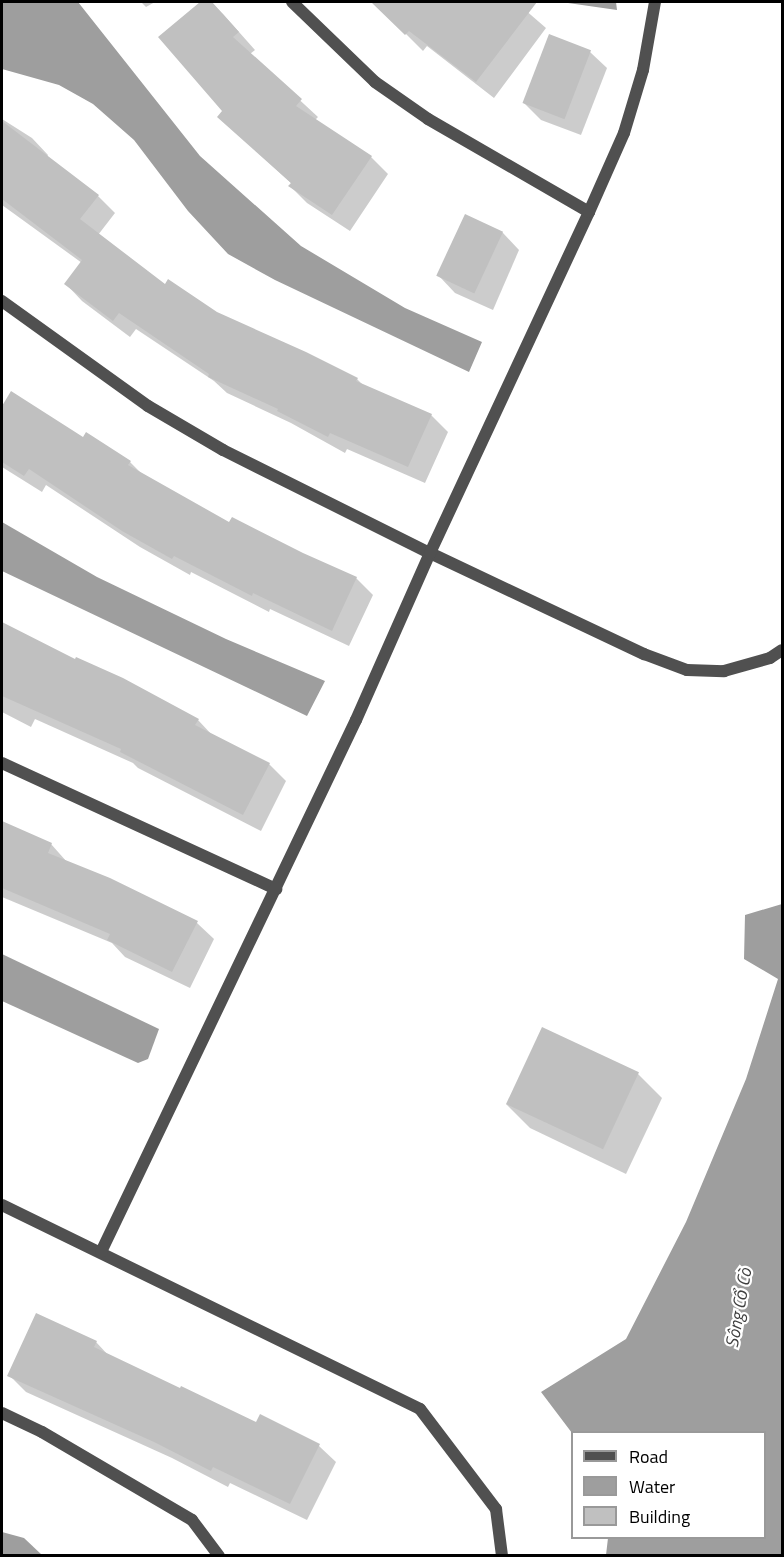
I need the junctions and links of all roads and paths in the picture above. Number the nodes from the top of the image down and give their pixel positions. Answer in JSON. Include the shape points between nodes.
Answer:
{"nodes":[{"id":1,"x":292,"y":2,"type":"edge"},
{"id":2,"x":655,"y":2,"type":"edge"},
{"id":3,"x":589,"y":212,"type":"junction"},
{"id":4,"x":2,"y":301,"type":"edge"},
{"id":5,"x":430,"y":553,"type":"junction"},
{"id":6,"x":783,"y":650,"type":"edge"},
{"id":7,"x":2,"y":763,"type":"edge"},
{"id":8,"x":276,"y":889,"type":"junction"},
{"id":9,"x":2,"y":1205,"type":"edge"},
{"id":10,"x":101,"y":1252,"type":"junction"},
{"id":11,"x":2,"y":1413,"type":"edge"},
{"id":12,"x":219,"y":1556,"type":"edge"},
{"id":13,"x":502,"y":1556,"type":"edge"}],
"edges":[{"from":1,"to":3,"type":"street","via":[[375,82],[428,119]]},
{"from":2,"to":3,"type":"street","via":[[643,70],[624,133]]},
{"from":3,"to":5,"type":"street"},
{"from":4,"to":5,"type":"street","via":[[157,412],[223,450]]},
{"from":5,"to":6,"type":"street","via":[[644,654],[687,670],[724,671],[770,658]]},
{"from":5,"to":8,"type":"street"},
{"from":7,"to":8,"type":"street"},
{"from":8,"to":10,"type":"street"},
{"from":9,"to":10,"type":"street"},
{"from":10,"to":13,"type":"street","via":[[420,1409],[496,1509]]},
{"from":11,"to":12,"type":"street","via":[[42,1431],[192,1521]]}]}
